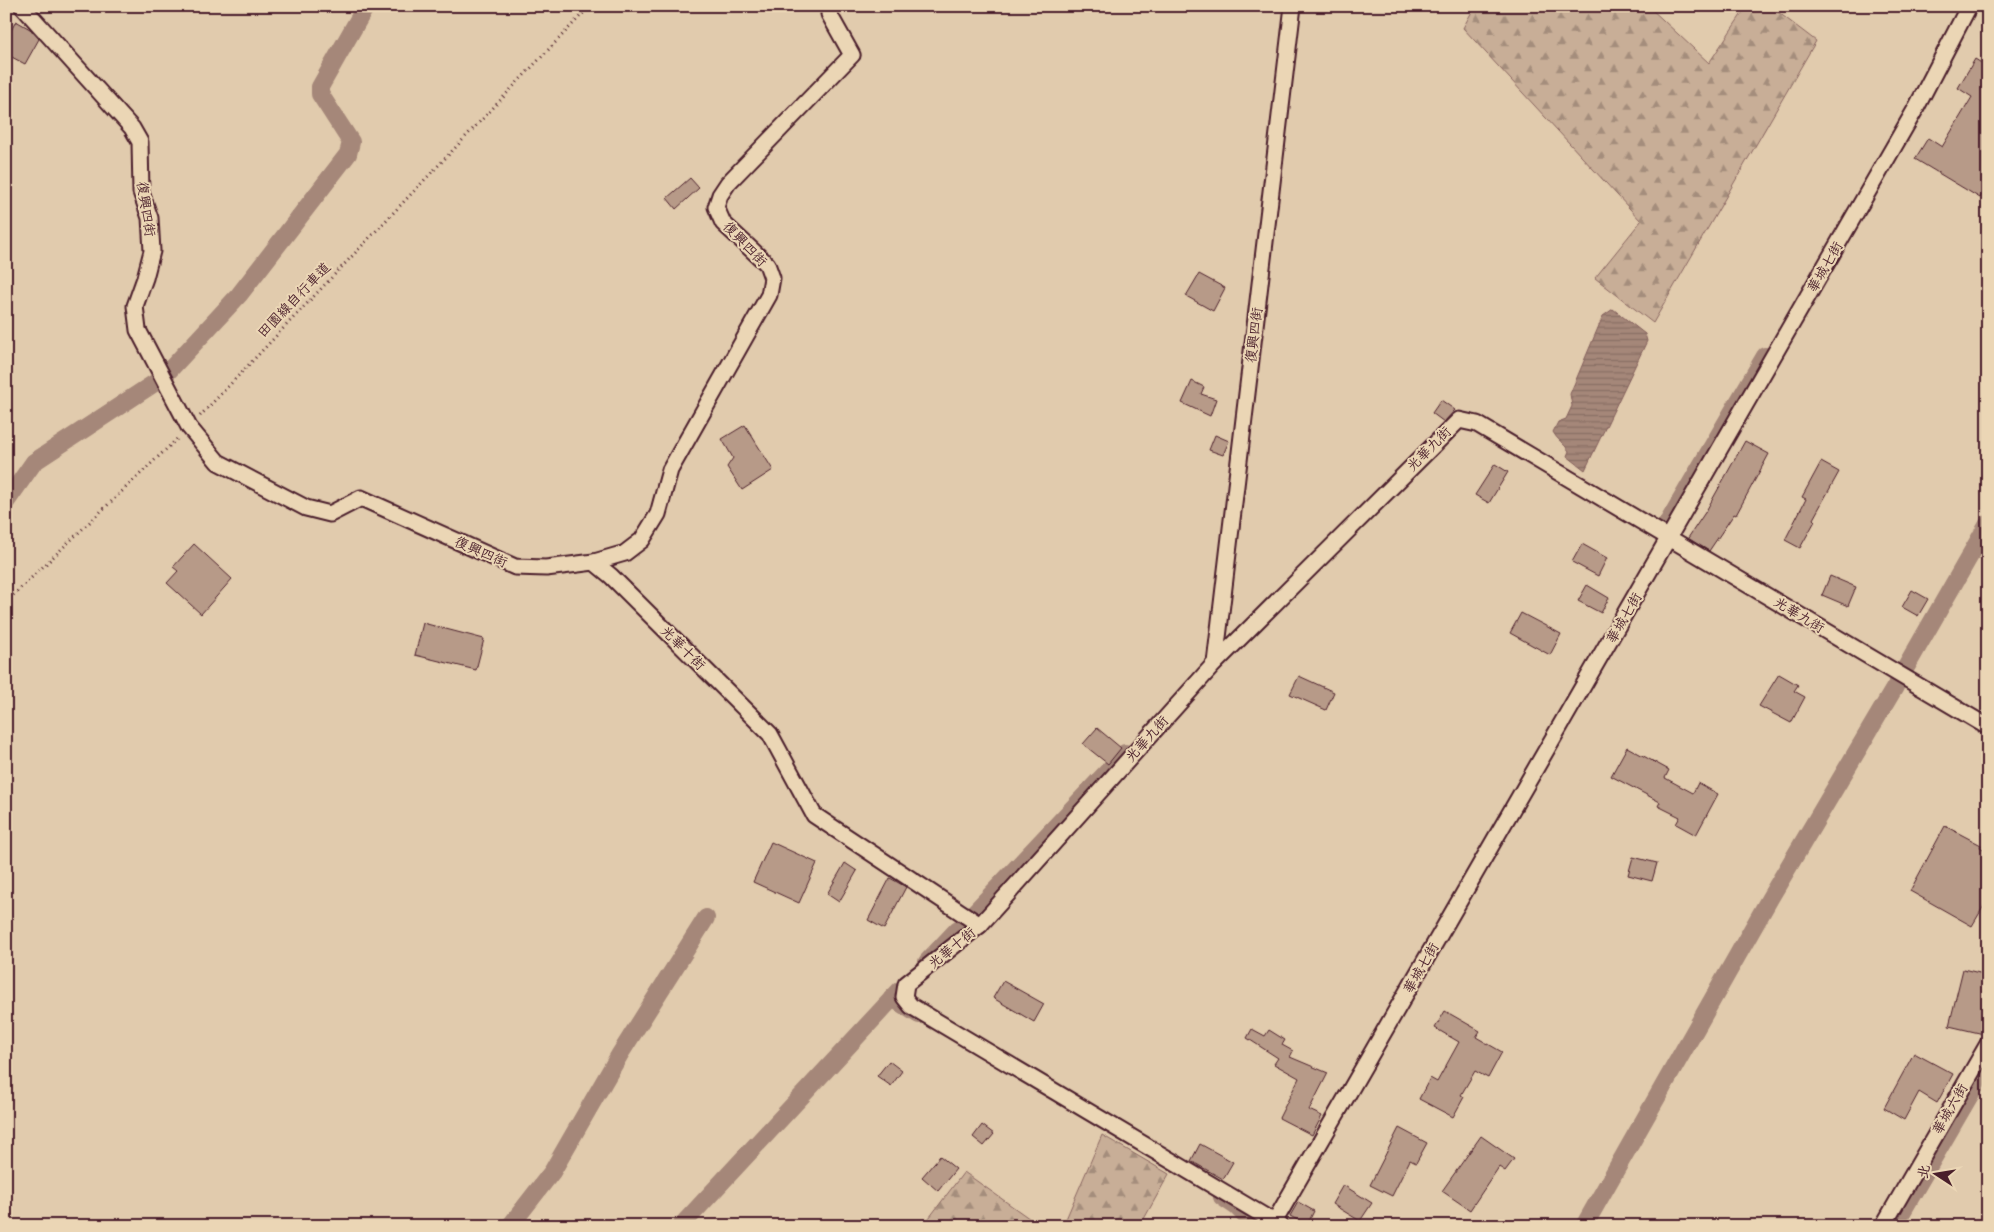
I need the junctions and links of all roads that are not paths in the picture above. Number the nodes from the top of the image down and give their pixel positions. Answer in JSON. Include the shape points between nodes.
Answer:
{"nodes":[{"id":1,"x":22,"y":6,"type":"edge"},
{"id":2,"x":829,"y":6,"type":"edge"},
{"id":3,"x":1293,"y":6,"type":"edge"},
{"id":4,"x":1968,"y":6,"type":"edge"},
{"id":5,"x":1670,"y":538,"type":"junction"},
{"id":6,"x":594,"y":562,"type":"junction"},
{"id":7,"x":1215,"y":663,"type":"junction"},
{"id":8,"x":1988,"y":727,"type":"edge"},
{"id":9,"x":980,"y":925,"type":"junction"},
{"id":10,"x":1988,"y":1044,"type":"edge"},
{"id":11,"x":1276,"y":1224,"type":"edge"},
{"id":12,"x":1883,"y":1226,"type":"edge"}],
"edges":[{"from":1,"to":6,"type":"street","name":"復興四街","via":[[132,128],[140,142],[141,192],[150,218],[152,251],[135,306],[138,330],[190,427],[218,462],[306,508],[330,514],[361,498],[515,568]]},
{"from":2,"to":6,"type":"street","name":"復興四街","via":[[829,14],[852,55],[728,183],[716,207],[723,223],[767,264],[772,278],[769,295],[670,470],[658,514],[642,540],[625,553]]},
{"from":3,"to":7,"type":"street","name":"復興四街"},
{"from":4,"to":5,"type":"street","name":"華城七街","via":[[1915,110]]},
{"from":5,"to":7,"type":"street","name":"光華九街","via":[[1477,424],[1459,420]]},
{"from":5,"to":8,"type":"street","name":"光華九街"},
{"from":5,"to":11,"type":"street","name":"華城七街"},
{"from":6,"to":9,"type":"street","name":"光華十街","via":[[770,734],[814,814]]},
{"from":7,"to":9,"type":"street","name":"光華九街"},
{"from":9,"to":11,"type":"street","name":"光華十街","via":[[906,984],[904,997],[912,1006]]},
{"from":10,"to":12,"type":"street","name":"華城六街"}]}
